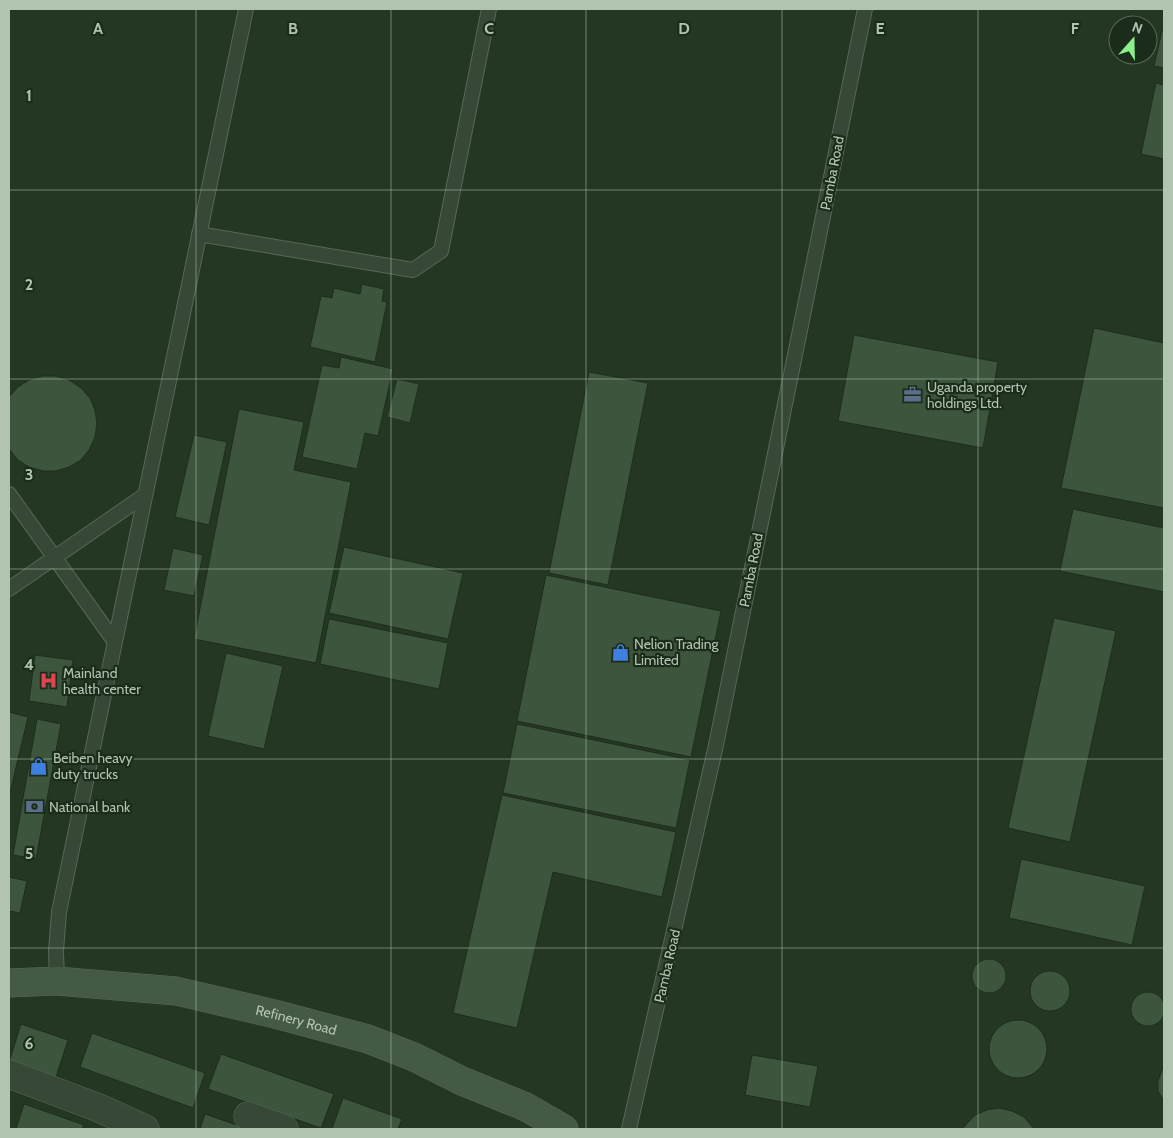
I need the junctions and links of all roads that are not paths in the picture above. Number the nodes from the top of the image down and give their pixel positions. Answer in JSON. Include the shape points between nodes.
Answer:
{"nodes":[{"id":1,"x":246,"y":9,"type":"edge"},
{"id":2,"x":489,"y":9,"type":"edge"},
{"id":3,"x":865,"y":9,"type":"edge"},
{"id":4,"x":199,"y":234,"type":"junction"},
{"id":5,"x":9,"y":494,"type":"edge"},
{"id":6,"x":145,"y":495,"type":"junction"},
{"id":7,"x":54,"y":557,"type":"junction"},
{"id":8,"x":9,"y":590,"type":"edge"},
{"id":9,"x":115,"y":642,"type":"junction"},
{"id":10,"x":57,"y":981,"type":"junction"},
{"id":11,"x":9,"y":982,"type":"edge"},
{"id":12,"x":9,"y":1074,"type":"edge"},
{"id":13,"x":248,"y":1116,"type":"dead end"},
{"id":14,"x":145,"y":1129,"type":"edge"},
{"id":15,"x":284,"y":1129,"type":"edge"},
{"id":16,"x":564,"y":1129,"type":"edge"},
{"id":17,"x":629,"y":1129,"type":"edge"}],
"edges":[{"from":1,"to":4,"type":"lane"},
{"from":2,"to":4,"type":"lane","via":[[441,251],[414,270]]},
{"from":3,"to":17,"type":"lane","name":"Pamba Road","via":[[716,745]]},
{"from":4,"to":6,"type":"lane"},
{"from":5,"to":7,"type":"lane"},
{"from":6,"to":7,"type":"lane"},
{"from":6,"to":9,"type":"lane"},
{"from":7,"to":8,"type":"lane"},
{"from":7,"to":9,"type":"lane"},
{"from":9,"to":10,"type":"lane","via":[[59,912]]},
{"from":10,"to":11,"type":"main road","name":"Refinery Road"},
{"from":10,"to":16,"type":"main road","name":"Refinery Road","via":[[176,991],[368,1040],[526,1107]]},
{"from":12,"to":14,"type":"street"},
{"from":13,"to":15,"type":"street"}]}
